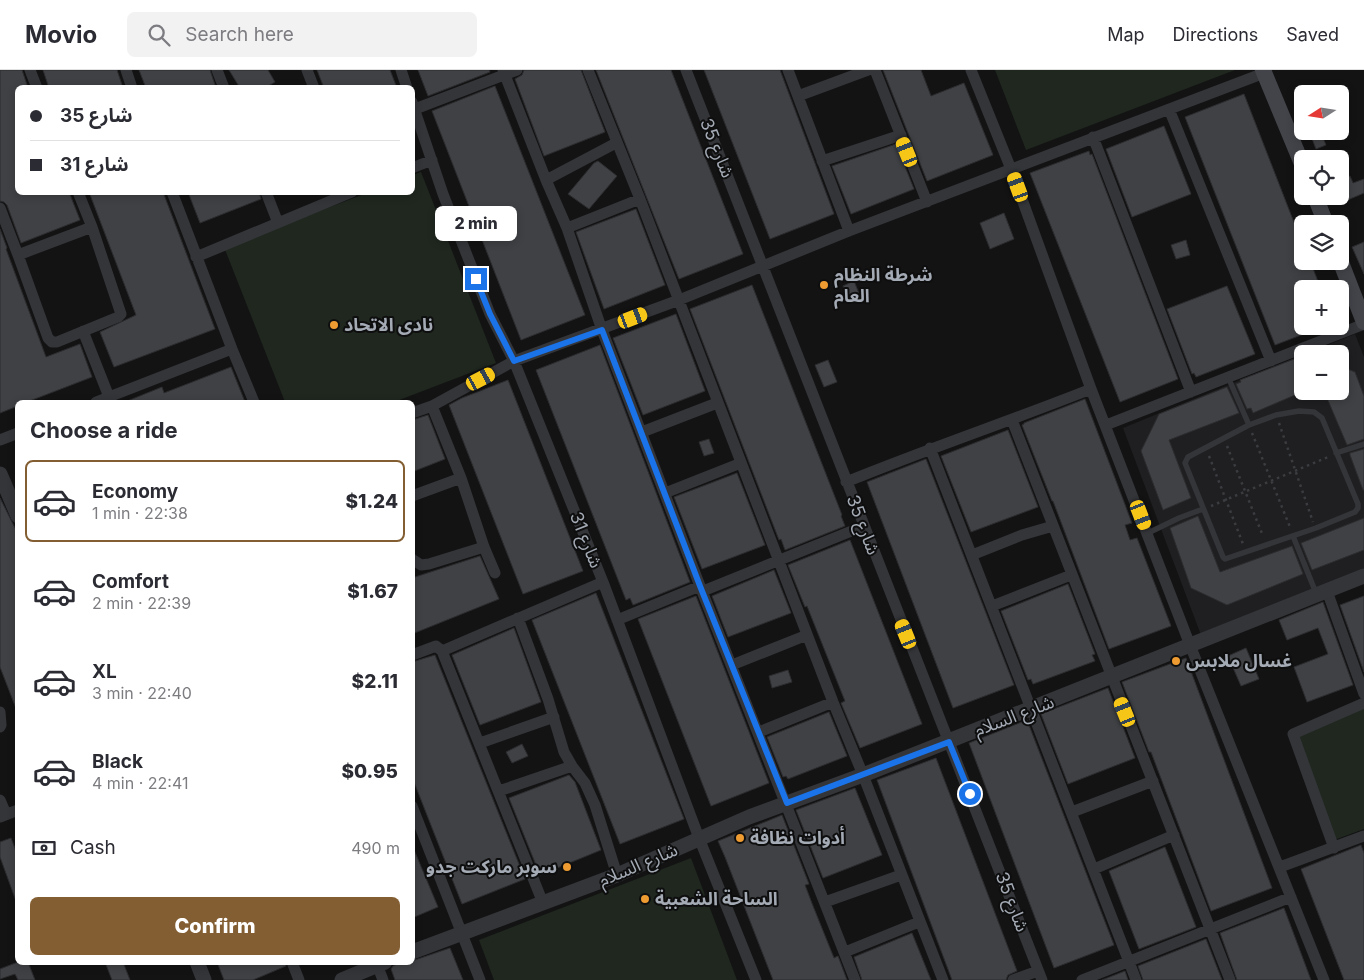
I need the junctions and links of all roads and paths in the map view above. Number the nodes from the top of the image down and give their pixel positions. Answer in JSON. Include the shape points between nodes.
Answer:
{"nodes":[{"id":1,"x":30,"y":70,"type":"edge"},
{"id":2,"x":126,"y":70,"type":"edge"},
{"id":3,"x":217,"y":70,"type":"edge"},
{"id":4,"x":307,"y":70,"type":"edge"},
{"id":5,"x":401,"y":70,"type":"edge"},
{"id":6,"x":517,"y":70,"type":"edge"},
{"id":7,"x":588,"y":70,"type":"edge"},
{"id":8,"x":686,"y":70,"type":"edge"},
{"id":9,"x":788,"y":70,"type":"edge"},
{"id":10,"x":868,"y":70,"type":"edge"},
{"id":11,"x":875,"y":70,"type":"edge"},
{"id":12,"x":971,"y":70,"type":"edge"},
{"id":13,"x":1266,"y":71,"type":"edge"},
{"id":14,"x":504,"y":73,"type":"edge"},
{"id":15,"x":36,"y":85,"type":"edge"},
{"id":16,"x":131,"y":85,"type":"edge"},
{"id":17,"x":223,"y":85,"type":"edge"},
{"id":18,"x":313,"y":85,"type":"edge"},
{"id":19,"x":406,"y":85,"type":"edge"},
{"id":20,"x":798,"y":96,"type":"junction"},
{"id":21,"x":415,"y":105,"type":"edge"},
{"id":22,"x":415,"y":108,"type":"edge"},
{"id":23,"x":1169,"y":109,"type":"junction"},
{"id":24,"x":901,"y":135,"type":"junction"},
{"id":25,"x":1093,"y":137,"type":"junction"},
{"id":26,"x":616,"y":143,"type":"junction"},
{"id":27,"x":1297,"y":150,"type":"edge"},
{"id":28,"x":432,"y":160,"type":"junction"},
{"id":29,"x":822,"y":161,"type":"junction"},
{"id":30,"x":415,"y":167,"type":"edge"},
{"id":31,"x":1011,"y":169,"type":"junction"},
{"id":32,"x":546,"y":180,"type":"junction"},
{"id":33,"x":79,"y":195,"type":"edge"},
{"id":34,"x":173,"y":195,"type":"edge"},
{"id":35,"x":267,"y":195,"type":"edge"},
{"id":36,"x":345,"y":195,"type":"edge"},
{"id":37,"x":640,"y":199,"type":"junction"},
{"id":38,"x":927,"y":202,"type":"junction"},
{"id":39,"x":0,"y":208,"type":"edge"},
{"id":40,"x":278,"y":223,"type":"junction"},
{"id":41,"x":92,"y":227,"type":"junction"},
{"id":42,"x":567,"y":228,"type":"junction"},
{"id":43,"x":848,"y":231,"type":"junction"},
{"id":44,"x":18,"y":255,"type":"junction"},
{"id":45,"x":196,"y":257,"type":"junction"},
{"id":46,"x":764,"y":266,"type":"junction"},
{"id":47,"x":1344,"y":270,"type":"edge"},
{"id":48,"x":679,"y":300,"type":"junction"},
{"id":49,"x":1363,"y":315,"type":"edge"},
{"id":50,"x":602,"y":330,"type":"junction"},
{"id":51,"x":83,"y":331,"type":"junction"},
{"id":52,"x":232,"y":350,"type":"junction"},
{"id":53,"x":514,"y":361,"type":"junction"},
{"id":54,"x":1271,"y":361,"type":"junction"},
{"id":55,"x":1228,"y":377,"type":"junction"},
{"id":56,"x":1091,"y":389,"type":"junction"},
{"id":57,"x":1191,"y":392,"type":"junction"},
{"id":58,"x":110,"y":400,"type":"edge"},
{"id":59,"x":253,"y":400,"type":"edge"},
{"id":60,"x":717,"y":403,"type":"junction"},
{"id":61,"x":432,"y":406,"type":"junction"},
{"id":62,"x":415,"y":412,"type":"edge"},
{"id":63,"x":1276,"y":415,"type":"junction"},
{"id":64,"x":1012,"y":420,"type":"junction"},
{"id":65,"x":1106,"y":425,"type":"junction"},
{"id":66,"x":1249,"y":425,"type":"junction"},
{"id":67,"x":642,"y":432,"type":"junction"},
{"id":68,"x":15,"y":434,"type":"edge"},
{"id":69,"x":1224,"y":438,"type":"junction"},
{"id":70,"x":0,"y":440,"type":"edge"},
{"id":71,"x":1364,"y":444,"type":"edge"},
{"id":72,"x":930,"y":448,"type":"junction"},
{"id":73,"x":1205,"y":448,"type":"junction"},
{"id":74,"x":1336,"y":454,"type":"junction"},
{"id":75,"x":741,"y":463,"type":"junction"},
{"id":76,"x":1295,"y":470,"type":"junction"},
{"id":77,"x":0,"y":474,"type":"edge"},
{"id":78,"x":461,"y":478,"type":"junction"},
{"id":79,"x":1271,"y":481,"type":"junction"},
{"id":80,"x":846,"y":482,"type":"junction"},
{"id":81,"x":1245,"y":491,"type":"junction"},
{"id":82,"x":665,"y":493,"type":"junction"},
{"id":83,"x":415,"y":495,"type":"edge"},
{"id":84,"x":1226,"y":500,"type":"junction"},
{"id":85,"x":15,"y":509,"type":"edge"},
{"id":86,"x":1203,"y":509,"type":"junction"},
{"id":87,"x":864,"y":526,"type":"junction"},
{"id":88,"x":1053,"y":526,"type":"junction"},
{"id":89,"x":1316,"y":528,"type":"junction"},
{"id":90,"x":1148,"y":533,"type":"junction"},
{"id":91,"x":1293,"y":536,"type":"junction"},
{"id":92,"x":1267,"y":545,"type":"junction"},
{"id":93,"x":484,"y":546,"type":"junction"},
{"id":94,"x":1247,"y":552,"type":"junction"},
{"id":95,"x":972,"y":555,"type":"junction"},
{"id":96,"x":779,"y":560,"type":"junction"},
{"id":97,"x":415,"y":561,"type":"edge"},
{"id":98,"x":495,"y":573,"type":"dead end"},
{"id":99,"x":1071,"y":575,"type":"junction"},
{"id":100,"x":1364,"y":576,"type":"edge"},
{"id":101,"x":602,"y":582,"type":"junction"},
{"id":102,"x":701,"y":588,"type":"junction"},
{"id":103,"x":1322,"y":593,"type":"junction"},
{"id":104,"x":992,"y":606,"type":"junction"},
{"id":105,"x":518,"y":618,"type":"junction"},
{"id":106,"x":617,"y":620,"type":"junction"},
{"id":107,"x":807,"y":636,"type":"junction"},
{"id":108,"x":1190,"y":646,"type":"junction"},
{"id":109,"x":442,"y":650,"type":"junction"},
{"id":110,"x":415,"y":654,"type":"edge"},
{"id":111,"x":732,"y":665,"type":"junction"},
{"id":112,"x":1111,"y":678,"type":"junction"},
{"id":113,"x":1364,"y":694,"type":"edge"},
{"id":114,"x":833,"y":702,"type":"junction"},
{"id":115,"x":1364,"y":702,"type":"edge"},
{"id":116,"x":1032,"y":708,"type":"junction"},
{"id":117,"x":0,"y":712,"type":"edge"},
{"id":118,"x":554,"y":717,"type":"junction"},
{"id":119,"x":0,"y":727,"type":"edge"},
{"id":120,"x":759,"y":732,"type":"junction"},
{"id":121,"x":949,"y":742,"type":"junction"},
{"id":122,"x":480,"y":743,"type":"junction"},
{"id":123,"x":572,"y":766,"type":"junction"},
{"id":124,"x":863,"y":775,"type":"junction"},
{"id":125,"x":1153,"y":781,"type":"junction"},
{"id":126,"x":498,"y":791,"type":"junction"},
{"id":127,"x":0,"y":800,"type":"edge"},
{"id":128,"x":787,"y":803,"type":"junction"},
{"id":129,"x":15,"y":811,"type":"edge"},
{"id":130,"x":1072,"y":812,"type":"junction"},
{"id":131,"x":415,"y":814,"type":"edge"},
{"id":132,"x":3,"y":816,"type":"edge"},
{"id":133,"x":1174,"y":835,"type":"junction"},
{"id":134,"x":1364,"y":836,"type":"edge"},
{"id":135,"x":699,"y":838,"type":"junction"},
{"id":136,"x":1334,"y":848,"type":"junction"},
{"id":137,"x":1280,"y":868,"type":"junction"},
{"id":138,"x":1094,"y":869,"type":"junction"},
{"id":139,"x":617,"y":875,"type":"junction"},
{"id":140,"x":901,"y":875,"type":"junction"},
{"id":141,"x":1291,"y":897,"type":"junction"},
{"id":142,"x":825,"y":902,"type":"junction"},
{"id":143,"x":543,"y":903,"type":"junction"},
{"id":144,"x":920,"y":922,"type":"junction"},
{"id":145,"x":1211,"y":930,"type":"junction"},
{"id":146,"x":462,"y":932,"type":"junction"},
{"id":147,"x":415,"y":951,"type":"edge"},
{"id":148,"x":845,"y":952,"type":"junction"},
{"id":149,"x":1128,"y":960,"type":"junction"},
{"id":150,"x":198,"y":965,"type":"edge"},
{"id":151,"x":293,"y":965,"type":"edge"},
{"id":152,"x":378,"y":965,"type":"edge"},
{"id":153,"x":380,"y":965,"type":"edge"},
{"id":154,"x":1040,"y":975,"type":"edge"},
{"id":155,"x":204,"y":980,"type":"edge"},
{"id":156,"x":299,"y":980,"type":"edge"},
{"id":157,"x":342,"y":980,"type":"edge"},
{"id":158,"x":383,"y":980,"type":"edge"},
{"id":159,"x":480,"y":980,"type":"edge"},
{"id":160,"x":756,"y":980,"type":"edge"},
{"id":161,"x":855,"y":980,"type":"edge"},
{"id":162,"x":942,"y":980,"type":"edge"},
{"id":163,"x":1013,"y":980,"type":"edge"},
{"id":164,"x":1082,"y":980,"type":"edge"},
{"id":165,"x":1136,"y":980,"type":"edge"},
{"id":166,"x":1230,"y":980,"type":"edge"},
{"id":167,"x":1324,"y":980,"type":"edge"}],
"edges":[{"from":1,"to":15,"type":"street"},
{"from":2,"to":16,"type":"street"},
{"from":3,"to":17,"type":"street"},
{"from":4,"to":18,"type":"street"},
{"from":5,"to":19,"type":"street"},
{"from":6,"to":14,"type":"street"},
{"from":7,"to":26,"type":"street"},
{"from":8,"to":46,"type":"street","name":"شارع 35"},
{"from":9,"to":20,"type":"street"},
{"from":10,"to":20,"type":"street"},
{"from":11,"to":24,"type":"street"},
{"from":12,"to":31,"type":"street"},
{"from":13,"to":23,"type":"street"},
{"from":13,"to":27,"type":"main road"},
{"from":14,"to":21,"type":"street"},
{"from":14,"to":32,"type":"street"},
{"from":20,"to":29,"type":"street"},
{"from":22,"to":28,"type":"street","name":"شارع 31"},
{"from":23,"to":25,"type":"street"},
{"from":23,"to":54,"type":"street"},
{"from":24,"to":29,"type":"street"},
{"from":24,"to":38,"type":"street"},
{"from":25,"to":31,"type":"street"},
{"from":25,"to":57,"type":"street"},
{"from":26,"to":32,"type":"street"},
{"from":26,"to":37,"type":"street"},
{"from":28,"to":30,"type":"street"},
{"from":28,"to":53,"type":"street","name":"شارع 31","via":[[487,305]]},
{"from":29,"to":43,"type":"street"},
{"from":31,"to":38,"type":"street"},
{"from":31,"to":56,"type":"street"},
{"from":32,"to":42,"type":"street"},
{"from":33,"to":41,"type":"street"},
{"from":34,"to":45,"type":"street"},
{"from":35,"to":40,"type":"street"},
{"from":36,"to":40,"type":"street"},
{"from":37,"to":42,"type":"street"},
{"from":37,"to":48,"type":"street"},
{"from":38,"to":43,"type":"street"},
{"from":39,"to":44,"type":"street"},
{"from":40,"to":45,"type":"street"},
{"from":41,"to":44,"type":"street"},
{"from":41,"to":51,"type":"street","via":[[121,314]]},
{"from":42,"to":50,"type":"street"},
{"from":43,"to":46,"type":"street"},
{"from":44,"to":51,"type":"street","via":[[48,338],[57,342]]},
{"from":45,"to":52,"type":"street"},
{"from":46,"to":48,"type":"street"},
{"from":46,"to":80,"type":"street","name":"شارع 35"},
{"from":47,"to":49,"type":"main road"},
{"from":48,"to":50,"type":"street"},
{"from":48,"to":60,"type":"street"},
{"from":49,"to":54,"type":"street"},
{"from":50,"to":53,"type":"street"},
{"from":50,"to":67,"type":"street"},
{"from":51,"to":58,"type":"street"},
{"from":52,"to":58,"type":"street"},
{"from":52,"to":59,"type":"street"},
{"from":53,"to":61,"type":"street"},
{"from":53,"to":101,"type":"street","name":"شارع 31"},
{"from":54,"to":55,"type":"street"},
{"from":55,"to":57,"type":"street"},
{"from":55,"to":66,"type":"lane"},
{"from":56,"to":64,"type":"street"},
{"from":56,"to":65,"type":"street"},
{"from":57,"to":65,"type":"street"},
{"from":60,"to":67,"type":"street"},
{"from":60,"to":75,"type":"street"},
{"from":61,"to":62,"type":"street"},
{"from":61,"to":78,"type":"street"},
{"from":63,"to":66,"type":"lane"},
{"from":63,"to":74,"type":"lane","via":[[1318,414]]},
{"from":63,"to":76,"type":"path"},
{"from":64,"to":72,"type":"street"},
{"from":64,"to":88,"type":"street"},
{"from":65,"to":90,"type":"street"},
{"from":66,"to":69,"type":"lane"},
{"from":66,"to":79,"type":"path"},
{"from":67,"to":82,"type":"street"},
{"from":68,"to":70,"type":"street"},
{"from":69,"to":73,"type":"lane"},
{"from":69,"to":81,"type":"path"},
{"from":71,"to":74,"type":"lane"},
{"from":72,"to":80,"type":"street"},
{"from":72,"to":95,"type":"street"},
{"from":73,"to":84,"type":"path"},
{"from":73,"to":86,"type":"lane","via":[[1188,457],[1185,463]]},
{"from":74,"to":76,"type":"path"},
{"from":74,"to":89,"type":"lane","via":[[1358,508]]},
{"from":75,"to":82,"type":"street"},
{"from":75,"to":96,"type":"street"},
{"from":76,"to":79,"type":"path"},
{"from":76,"to":89,"type":"path"},
{"from":77,"to":85,"type":"street"},
{"from":78,"to":83,"type":"street"},
{"from":78,"to":93,"type":"street"},
{"from":79,"to":81,"type":"path"},
{"from":79,"to":91,"type":"path"},
{"from":80,"to":87,"type":"street","name":"شارع 35"},
{"from":81,"to":84,"type":"path"},
{"from":81,"to":92,"type":"path"},
{"from":82,"to":102,"type":"street"},
{"from":84,"to":86,"type":"path"},
{"from":84,"to":94,"type":"path"},
{"from":86,"to":90,"type":"lane"},
{"from":86,"to":94,"type":"lane","via":[[1223,557],[1226,559]]},
{"from":87,"to":96,"type":"street"},
{"from":87,"to":121,"type":"street","name":"شارع 35"},
{"from":88,"to":95,"type":"street"},
{"from":88,"to":99,"type":"street"},
{"from":89,"to":91,"type":"lane"},
{"from":90,"to":108,"type":"street"},
{"from":91,"to":92,"type":"lane"},
{"from":91,"to":103,"type":"lane"},
{"from":92,"to":94,"type":"lane"},
{"from":93,"to":97,"type":"street","via":[[429,564],[421,565]]},
{"from":93,"to":98,"type":"street"},
{"from":95,"to":104,"type":"street"},
{"from":96,"to":102,"type":"street"},
{"from":96,"to":107,"type":"street"},
{"from":99,"to":104,"type":"street"},
{"from":99,"to":112,"type":"street"},
{"from":100,"to":103,"type":"street","name":"شارع السلام"},
{"from":101,"to":105,"type":"street"},
{"from":101,"to":106,"type":"street","name":"شارع 31"},
{"from":102,"to":106,"type":"street"},
{"from":102,"to":111,"type":"street"},
{"from":103,"to":108,"type":"street","name":"شارع السلام"},
{"from":103,"to":113,"type":"street"},
{"from":104,"to":116,"type":"street"},
{"from":105,"to":109,"type":"street"},
{"from":105,"to":118,"type":"street"},
{"from":106,"to":135,"type":"street","name":"شارع 31"},
{"from":107,"to":111,"type":"street"},
{"from":107,"to":114,"type":"street"},
{"from":108,"to":112,"type":"street","name":"شارع السلام"},
{"from":108,"to":137,"type":"street"},
{"from":109,"to":110,"type":"street","via":[[436,646]]},
{"from":109,"to":122,"type":"street"},
{"from":111,"to":120,"type":"street"},
{"from":112,"to":116,"type":"street","name":"شارع السلام"},
{"from":112,"to":125,"type":"street"},
{"from":114,"to":120,"type":"street"},
{"from":114,"to":124,"type":"street"},
{"from":115,"to":136,"type":"street","via":[[1292,735]]},
{"from":116,"to":121,"type":"street","name":"شارع السلام"},
{"from":116,"to":130,"type":"street"},
{"from":117,"to":119,"type":"street"},
{"from":118,"to":122,"type":"street"},
{"from":118,"to":123,"type":"street","via":[[564,752]]},
{"from":120,"to":128,"type":"street"},
{"from":121,"to":124,"type":"street","name":"شارع السلام"},
{"from":121,"to":154,"type":"street","name":"شارع 35"},
{"from":122,"to":126,"type":"street"},
{"from":123,"to":126,"type":"street"},
{"from":123,"to":139,"type":"street","via":[[586,783]]},
{"from":124,"to":128,"type":"street","name":"شارع السلام"},
{"from":124,"to":140,"type":"street"},
{"from":125,"to":130,"type":"street"},
{"from":125,"to":133,"type":"street"},
{"from":126,"to":143,"type":"street"},
{"from":127,"to":132,"type":"street"},
{"from":128,"to":135,"type":"street","name":"شارع السلام"},
{"from":128,"to":142,"type":"street"},
{"from":129,"to":132,"type":"street"},
{"from":130,"to":138,"type":"street"},
{"from":131,"to":146,"type":"street"},
{"from":133,"to":138,"type":"street"},
{"from":133,"to":145,"type":"street"},
{"from":134,"to":136,"type":"street"},
{"from":135,"to":139,"type":"street","name":"شارع السلام"},
{"from":135,"to":160,"type":"street","name":"شارع 31"},
{"from":136,"to":137,"type":"street"},
{"from":137,"to":141,"type":"street"},
{"from":138,"to":149,"type":"street"},
{"from":139,"to":143,"type":"street","name":"شارع السلام"},
{"from":140,"to":142,"type":"street"},
{"from":140,"to":144,"type":"street"},
{"from":141,"to":145,"type":"street"},
{"from":141,"to":167,"type":"street"},
{"from":142,"to":148,"type":"street"},
{"from":143,"to":146,"type":"street","name":"شارع السلام"},
{"from":144,"to":148,"type":"street"},
{"from":144,"to":162,"type":"street"},
{"from":145,"to":149,"type":"street"},
{"from":145,"to":166,"type":"street"},
{"from":146,"to":147,"type":"street","name":"شارع السلام"},
{"from":146,"to":159,"type":"street"},
{"from":148,"to":161,"type":"street"},
{"from":149,"to":164,"type":"street"},
{"from":149,"to":165,"type":"street"},
{"from":150,"to":155,"type":"street"},
{"from":151,"to":156,"type":"street"},
{"from":152,"to":157,"type":"street"},
{"from":153,"to":158,"type":"street"},
{"from":154,"to":163,"type":"street"}]}
